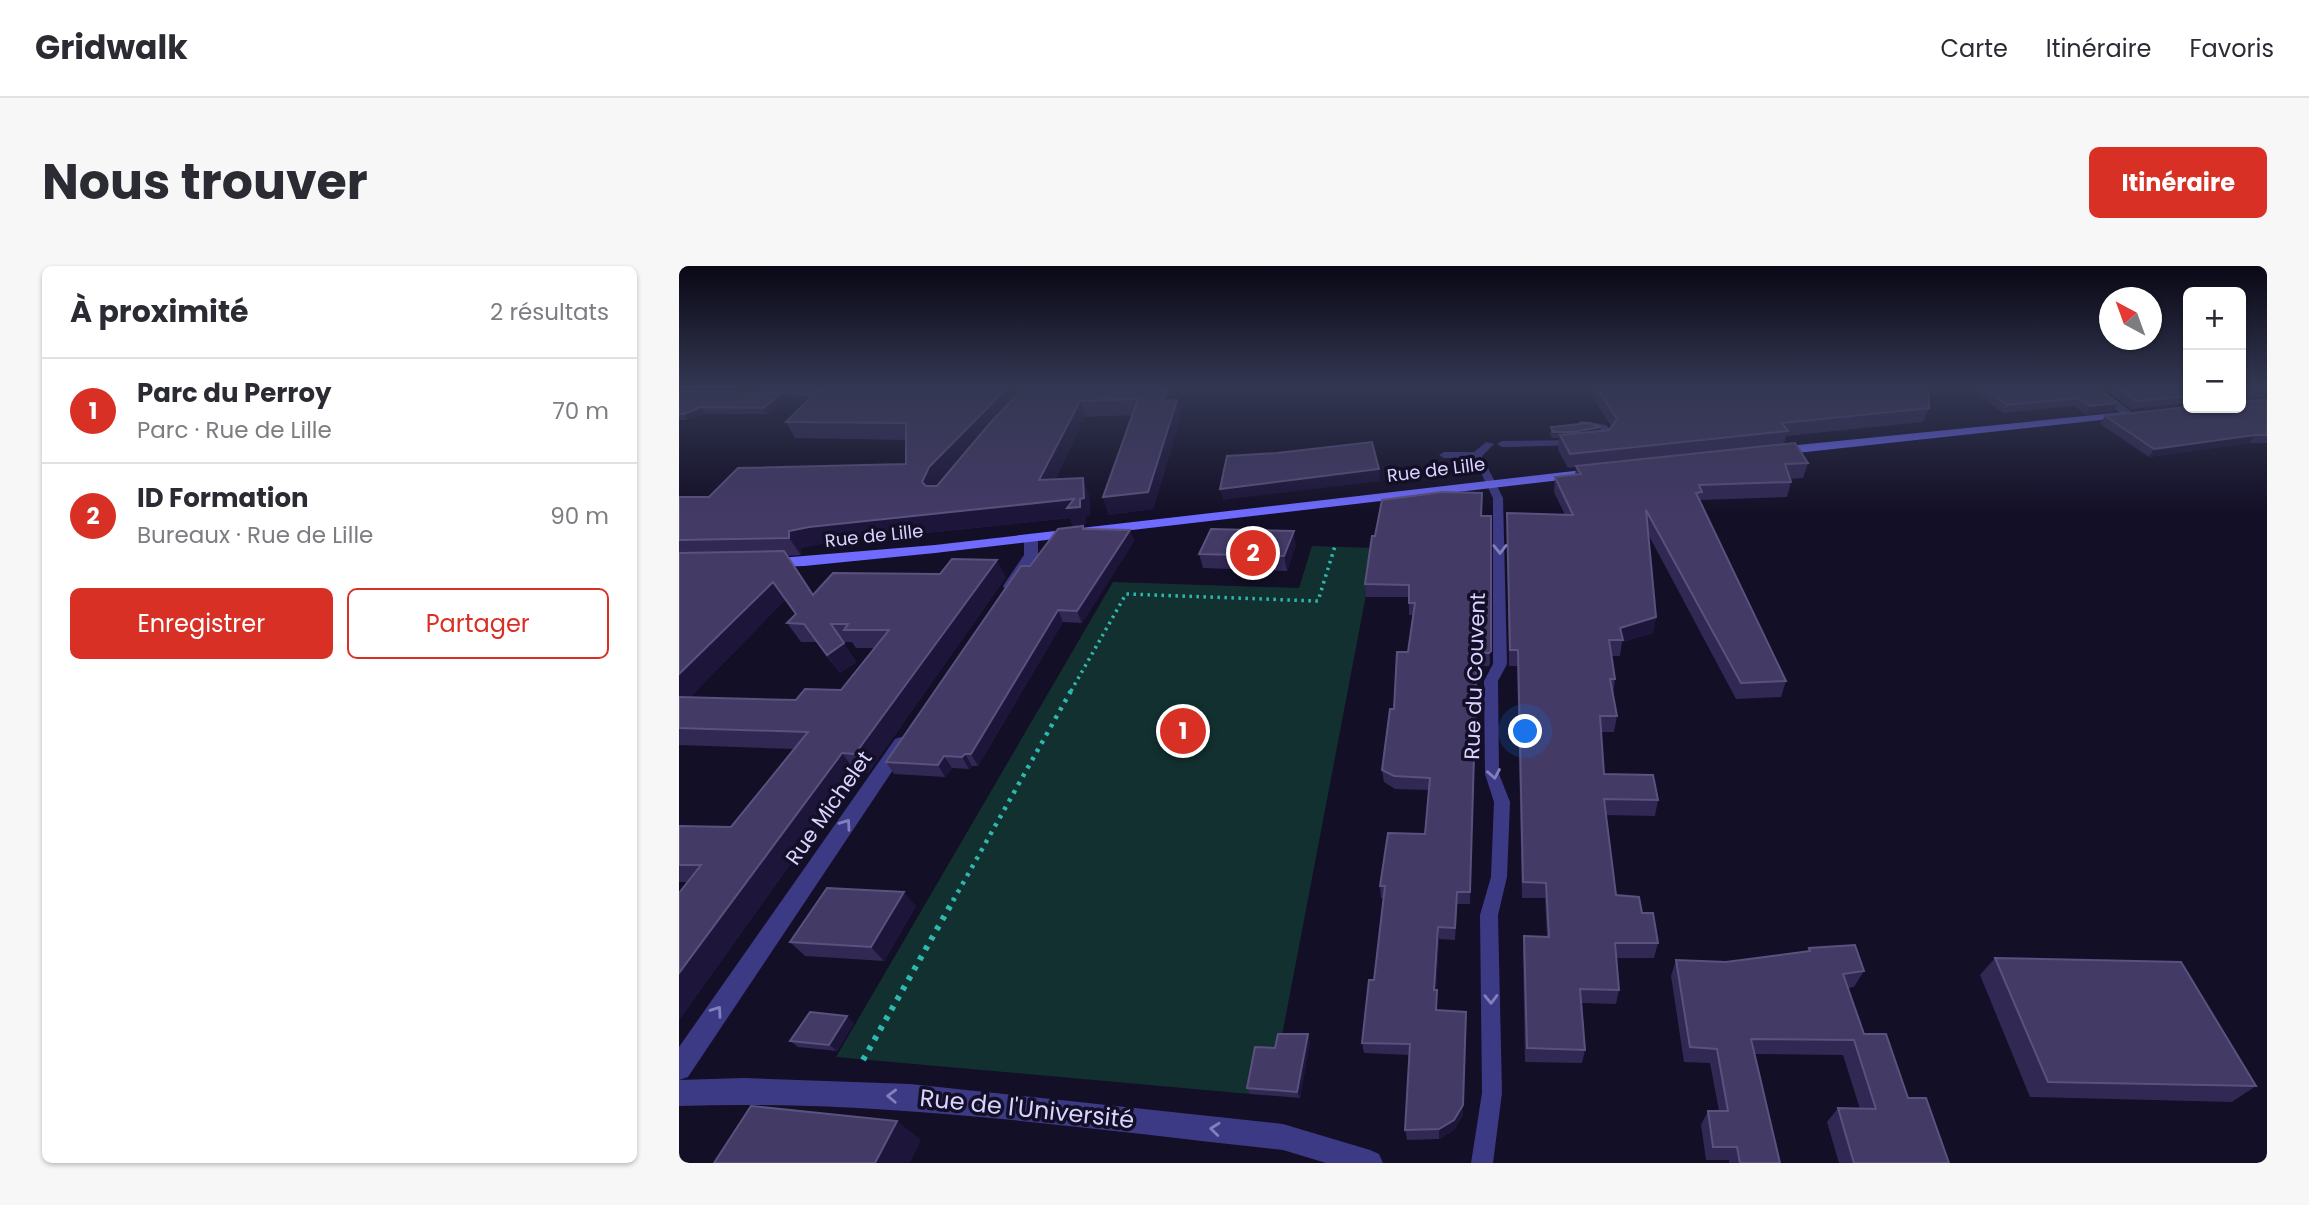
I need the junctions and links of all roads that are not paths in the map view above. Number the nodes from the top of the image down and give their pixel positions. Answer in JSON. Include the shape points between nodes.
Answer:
{"nodes":[{"id":1,"x":1605,"y":429,"type":"edge"},
{"id":2,"x":1994,"y":429,"type":"edge"},
{"id":3,"x":1489,"y":444,"type":"dead end"},
{"id":4,"x":1502,"y":444,"type":"dead end"},
{"id":5,"x":1766,"y":453,"type":"edge"},
{"id":6,"x":1444,"y":455,"type":"dead end"},
{"id":7,"x":1477,"y":455,"type":"junction"},
{"id":8,"x":1608,"y":471,"type":"edge"},
{"id":9,"x":1491,"y":483,"type":"junction"},
{"id":10,"x":1031,"y":538,"type":"junction"},
{"id":11,"x":748,"y":563,"type":"edge"},
{"id":12,"x":996,"y":606,"type":"edge"},
{"id":13,"x":909,"y":732,"type":"edge"},
{"id":14,"x":679,"y":1068,"type":"edge"},
{"id":15,"x":679,"y":1093,"type":"edge"},
{"id":16,"x":1370,"y":1163,"type":"edge"},
{"id":17,"x":1482,"y":1163,"type":"edge"}],
"edges":[{"from":1,"to":4,"type":"lane","via":[[1608,433],[1604,440]]},
{"from":2,"to":5,"type":"main road"},
{"from":3,"to":7,"type":"lane"},
{"from":6,"to":7,"type":"lane"},
{"from":7,"to":9,"type":"lane","name":"Rue du Couvent"},
{"from":8,"to":9,"type":"main road","name":"Rue de Lille"},
{"from":9,"to":10,"type":"main road","name":"Rue de Lille"},
{"from":9,"to":17,"type":"lane","name":"Rue du Couvent","one_way":true,"via":[[1498,498],[1500,557],[1500,664],[1491,681],[1492,774],[1502,802],[1499,877],[1489,915],[1492,1093]]},
{"from":10,"to":11,"type":"main road","name":"Rue de Lille","via":[[804,562]]},
{"from":10,"to":12,"type":"street","via":[[1031,555]]},
{"from":14,"to":13,"type":"street","name":"Rue Michelet","one_way":true},
{"from":16,"to":15,"type":"street","name":"Rue de l'Université","one_way":true,"via":[[1283,1137],[910,1097]]}]}
